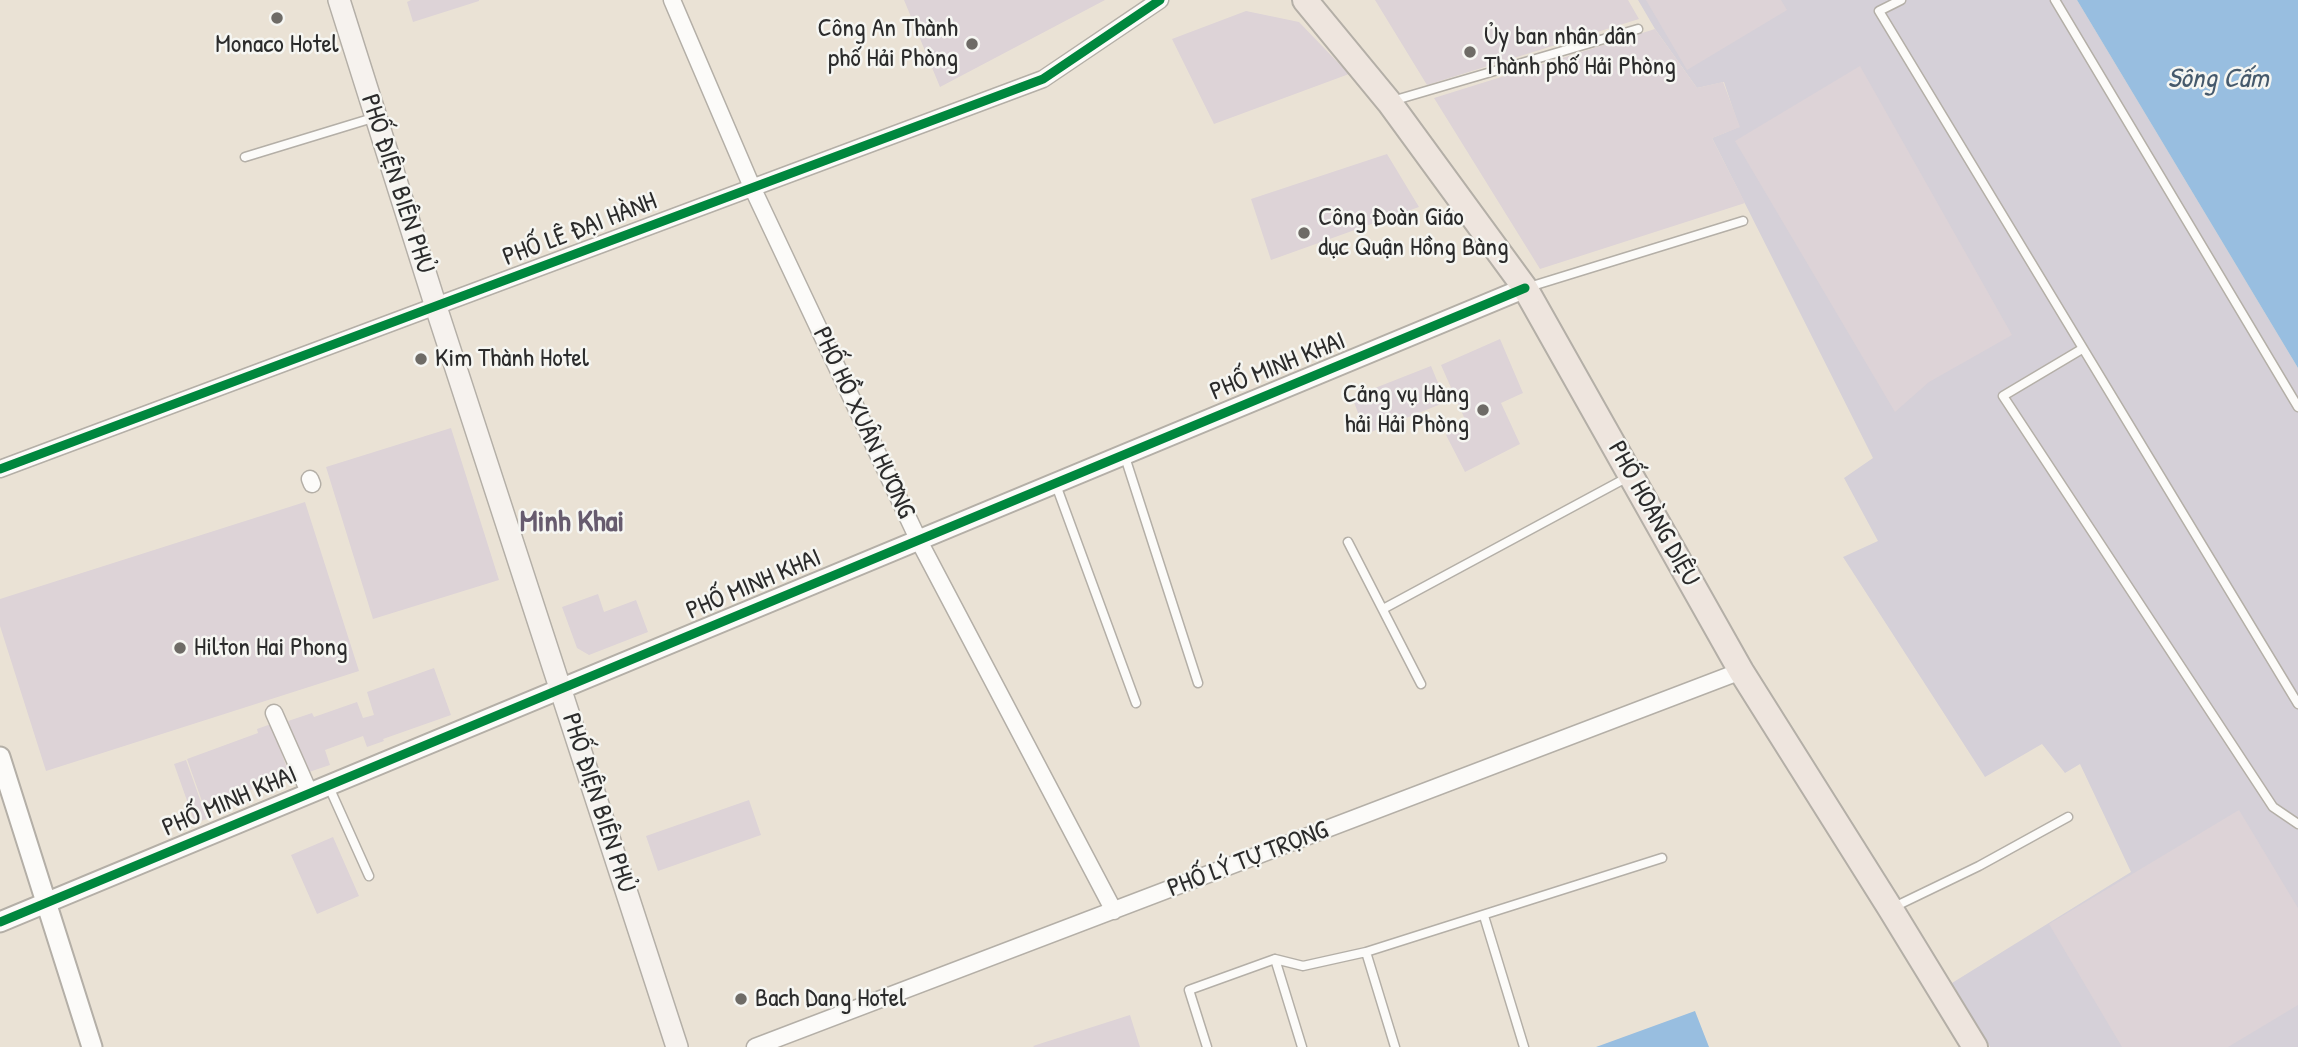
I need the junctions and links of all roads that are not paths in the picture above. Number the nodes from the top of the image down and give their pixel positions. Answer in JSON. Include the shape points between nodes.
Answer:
{"nodes":[{"id":1,"x":339,"y":0,"type":"edge"},
{"id":2,"x":672,"y":0,"type":"edge"},
{"id":3,"x":1160,"y":0,"type":"edge"},
{"id":4,"x":1305,"y":0,"type":"edge"},
{"id":5,"x":1901,"y":0,"type":"edge"},
{"id":6,"x":2054,"y":0,"type":"edge"},
{"id":7,"x":1637,"y":29,"type":"dead end"},
{"id":8,"x":1389,"y":102,"type":"junction"},
{"id":9,"x":376,"y":117,"type":"junction"},
{"id":10,"x":245,"y":158,"type":"dead end"},
{"id":11,"x":752,"y":187,"type":"junction"},
{"id":12,"x":1743,"y":221,"type":"dead end"},
{"id":13,"x":1525,"y":288,"type":"junction"},
{"id":14,"x":436,"y":307,"type":"junction"},
{"id":15,"x":2082,"y":349,"type":"junction"},
{"id":16,"x":2298,"y":407,"type":"edge"},
{"id":17,"x":1124,"y":454,"type":"junction"},
{"id":18,"x":0,"y":469,"type":"edge"},
{"id":19,"x":1631,"y":475,"type":"junction"},
{"id":20,"x":1055,"y":482,"type":"junction"},
{"id":21,"x":918,"y":539,"type":"junction"},
{"id":22,"x":1348,"y":542,"type":"dead end"},
{"id":23,"x":1383,"y":609,"type":"junction"},
{"id":24,"x":1741,"y":671,"type":"junction"},
{"id":25,"x":1198,"y":683,"type":"dead end"},
{"id":26,"x":1422,"y":684,"type":"dead end"},
{"id":27,"x":561,"y":687,"type":"junction"},
{"id":28,"x":1136,"y":703,"type":"dead end"},
{"id":29,"x":2298,"y":704,"type":"edge"},
{"id":30,"x":274,"y":713,"type":"dead end"},
{"id":31,"x":0,"y":757,"type":"edge"},
{"id":32,"x":328,"y":784,"type":"junction"},
{"id":33,"x":309,"y":792,"type":"junction"},
{"id":34,"x":2068,"y":817,"type":"dead end"},
{"id":35,"x":2298,"y":824,"type":"edge"},
{"id":36,"x":1662,"y":858,"type":"dead end"},
{"id":37,"x":369,"y":876,"type":"dead end"},
{"id":38,"x":46,"y":901,"type":"junction"},
{"id":39,"x":1891,"y":908,"type":"junction"},
{"id":40,"x":1114,"y":911,"type":"junction"},
{"id":41,"x":1483,"y":916,"type":"junction"},
{"id":42,"x":0,"y":922,"type":"edge"},
{"id":43,"x":1366,"y":952,"type":"junction"},
{"id":44,"x":1275,"y":959,"type":"junction"},
{"id":45,"x":92,"y":1047,"type":"edge"},
{"id":46,"x":677,"y":1047,"type":"edge"},
{"id":47,"x":755,"y":1047,"type":"edge"},
{"id":48,"x":1207,"y":1047,"type":"edge"},
{"id":49,"x":1302,"y":1047,"type":"edge"},
{"id":50,"x":1395,"y":1047,"type":"edge"},
{"id":51,"x":1524,"y":1047,"type":"edge"},
{"id":52,"x":1975,"y":1047,"type":"edge"}],
"edges":[{"from":1,"to":9,"type":"main road","name":"PHỐ ĐIỆN BIÊN PHỦ"},
{"from":2,"to":11,"type":"street","name":"PHỐ HỒ XUÂN HƯƠNG"},
{"from":3,"to":11,"type":"street","name":"PHỐ LÊ ĐẠI HÀNH","via":[[1043,79]]},
{"from":4,"to":8,"type":"main road","name":"PHỐ HOÀNG DIỆU"},
{"from":5,"to":15,"type":"lane","via":[[1879,11]]},
{"from":6,"to":16,"type":"lane"},
{"from":7,"to":8,"type":"lane"},
{"from":8,"to":13,"type":"main road","name":"PHỐ HOÀNG DIỆU"},
{"from":9,"to":10,"type":"lane"},
{"from":9,"to":14,"type":"main road","name":"PHỐ ĐIỆN BIÊN PHỦ"},
{"from":11,"to":14,"type":"street","name":"PHỐ LÊ ĐẠI HÀNH"},
{"from":11,"to":21,"type":"street","name":"PHỐ HỒ XUÂN HƯƠNG"},
{"from":12,"to":13,"type":"lane"},
{"from":13,"to":17,"type":"street","name":"PHỐ MINH KHAI"},
{"from":13,"to":19,"type":"main road","name":"PHỐ HOÀNG DIỆU"},
{"from":14,"to":18,"type":"street","name":"PHỐ LÊ ĐẠI HÀNH"},
{"from":14,"to":27,"type":"main road","name":"PHỐ ĐIỆN BIÊN PHỦ"},
{"from":15,"to":29,"type":"lane"},
{"from":15,"to":35,"type":"lane","via":[[2003,396],[2273,807]]},
{"from":17,"to":20,"type":"street","name":"PHỐ MINH KHAI"},
{"from":17,"to":25,"type":"lane"},
{"from":19,"to":23,"type":"lane"},
{"from":19,"to":24,"type":"main road","name":"PHỐ HOÀNG DIỆU"},
{"from":20,"to":21,"type":"street","name":"PHỐ MINH KHAI"},
{"from":20,"to":28,"type":"lane"},
{"from":21,"to":27,"type":"street","name":"PHỐ MINH KHAI"},
{"from":21,"to":40,"type":"street","name":"PHỐ HỒ XUÂN HƯƠNG"},
{"from":22,"to":23,"type":"lane"},
{"from":23,"to":26,"type":"lane"},
{"from":24,"to":39,"type":"main road","name":"PHỐ HOÀNG DIỆU"},
{"from":24,"to":40,"type":"street","name":"PHỐ LÝ TỰ TRỌNG"},
{"from":27,"to":32,"type":"street","name":"PHỐ MINH KHAI"},
{"from":27,"to":46,"type":"main road","name":"PHỐ ĐIỆN BIÊN PHỦ"},
{"from":30,"to":33,"type":"street"},
{"from":31,"to":38,"type":"street"},
{"from":32,"to":33,"type":"street","name":"PHỐ MINH KHAI"},
{"from":32,"to":37,"type":"lane"},
{"from":33,"to":38,"type":"street","name":"PHỐ MINH KHAI"},
{"from":34,"to":39,"type":"lane"},
{"from":36,"to":41,"type":"lane"},
{"from":38,"to":42,"type":"street","name":"PHỐ MINH KHAI"},
{"from":38,"to":45,"type":"street"},
{"from":39,"to":52,"type":"main road","name":"PHỐ HOÀNG DIỆU"},
{"from":40,"to":47,"type":"street","name":"PHỐ LÝ TỰ TRỌNG"},
{"from":41,"to":43,"type":"lane"},
{"from":41,"to":51,"type":"lane"},
{"from":43,"to":44,"type":"lane","via":[[1303,966]]},
{"from":43,"to":50,"type":"lane"},
{"from":44,"to":48,"type":"lane","via":[[1189,990]]},
{"from":44,"to":49,"type":"lane"}]}
